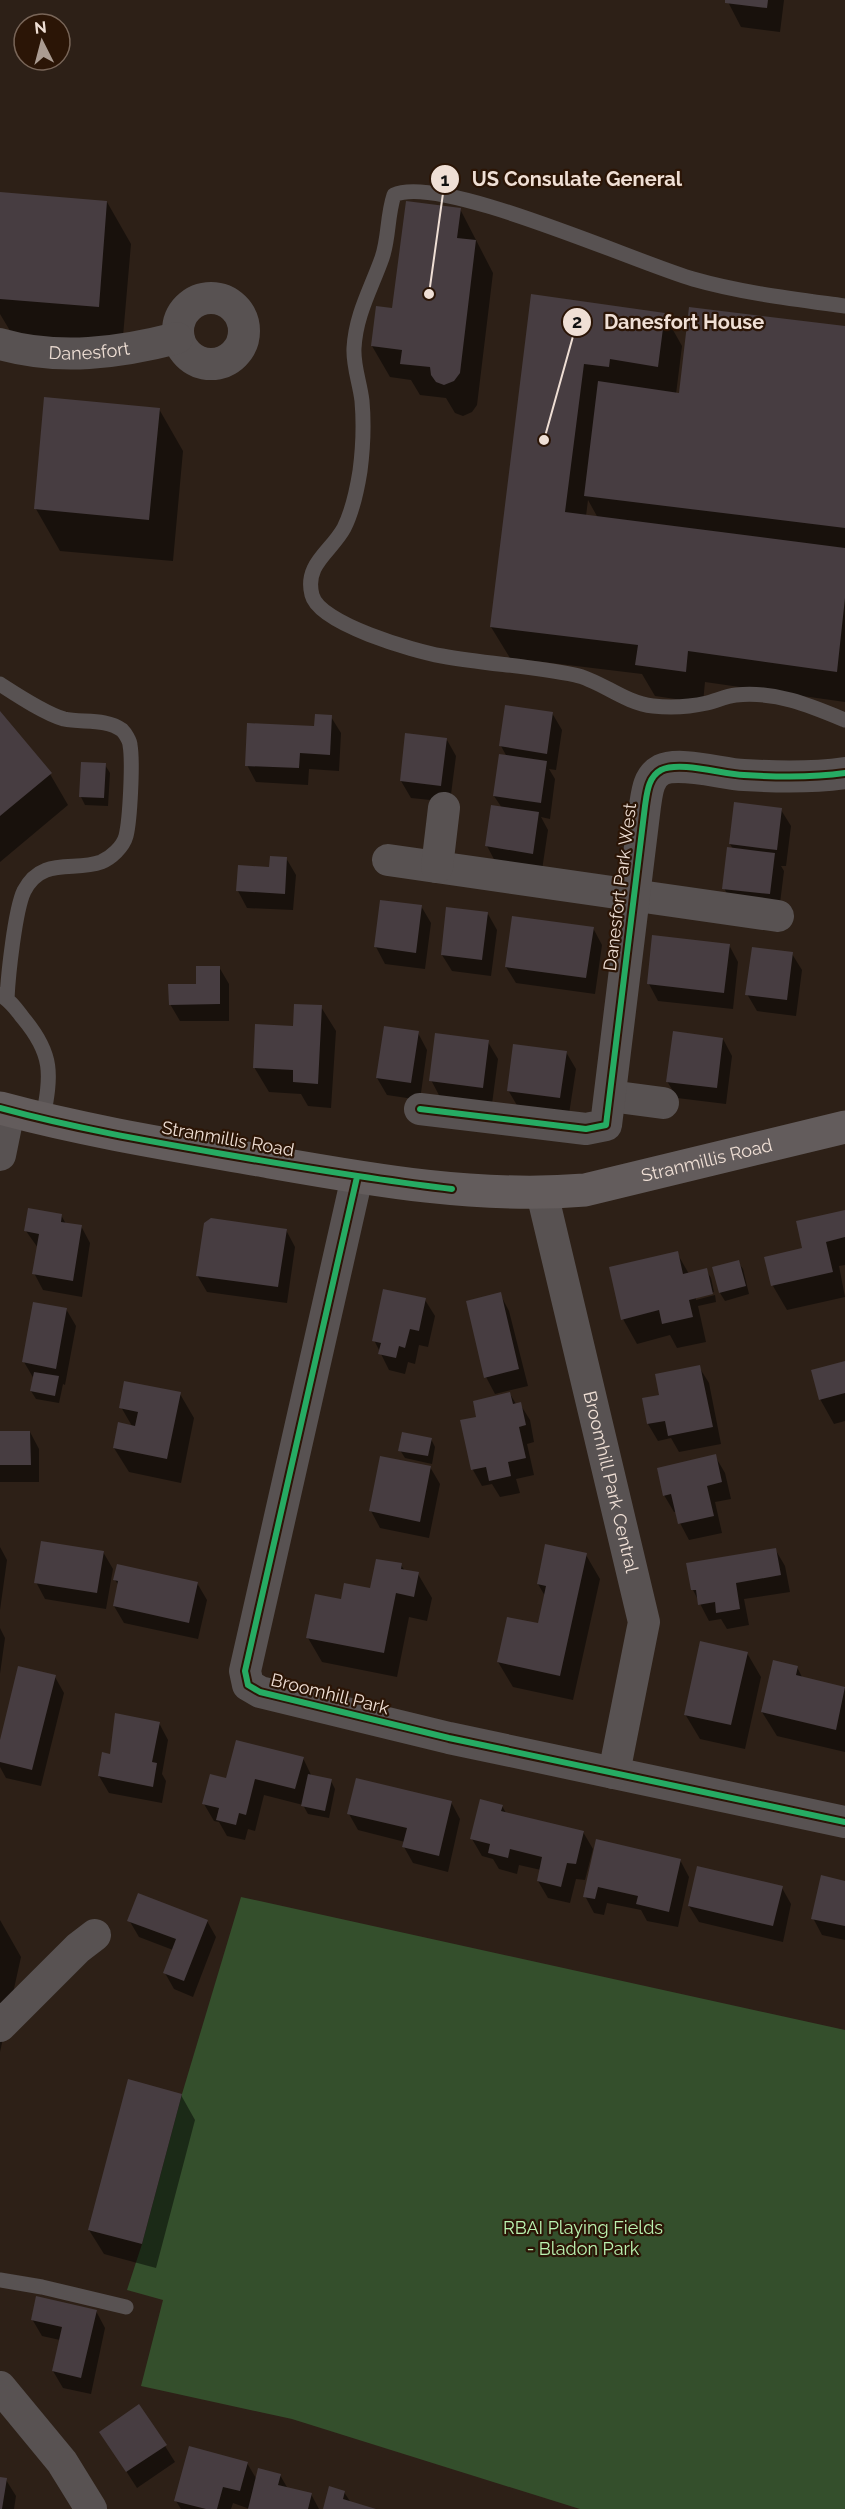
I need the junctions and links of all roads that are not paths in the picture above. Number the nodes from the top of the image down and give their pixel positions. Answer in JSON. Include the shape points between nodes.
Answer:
{"nodes":[{"id":1,"x":845,"y":306,"type":"edge"},
{"id":2,"x":177,"y":338,"type":"dead end"},
{"id":3,"x":0,"y":344,"type":"edge"},
{"id":4,"x":0,"y":684,"type":"edge"},
{"id":5,"x":845,"y":720,"type":"edge"},
{"id":6,"x":845,"y":773,"type":"edge"},
{"id":7,"x":444,"y":808,"type":"dead end"},
{"id":8,"x":388,"y":860,"type":"dead end"},
{"id":9,"x":437,"y":867,"type":"junction"},
{"id":10,"x":634,"y":896,"type":"junction"},
{"id":11,"x":778,"y":916,"type":"dead end"},
{"id":12,"x":4,"y":997,"type":"edge"},
{"id":13,"x":663,"y":1103,"type":"dead end"},
{"id":14,"x":420,"y":1109,"type":"dead end"},
{"id":15,"x":4,"y":1110,"type":"edge"},
{"id":16,"x":608,"y":1111,"type":"junction"},
{"id":17,"x":43,"y":1119,"type":"junction"},
{"id":18,"x":845,"y":1127,"type":"edge"},
{"id":19,"x":0,"y":1155,"type":"edge"},
{"id":20,"x":357,"y":1177,"type":"junction"},
{"id":21,"x":542,"y":1193,"type":"junction"},
{"id":22,"x":614,"y":1773,"type":"junction"},
{"id":23,"x":845,"y":1822,"type":"edge"},
{"id":24,"x":95,"y":1935,"type":"dead end"},
{"id":25,"x":0,"y":2026,"type":"edge"},
{"id":26,"x":0,"y":2280,"type":"edge"},
{"id":27,"x":126,"y":2307,"type":"dead end"},
{"id":28,"x":0,"y":2387,"type":"edge"},
{"id":29,"x":91,"y":2509,"type":"edge"}],
"edges":[{"from":1,"to":5,"type":"lane","via":[[758,294],[693,279],[536,221],[452,197],[418,191],[394,195],[382,257],[357,321],[354,350],[363,432],[352,508],[343,530],[313,568],[310,582],[312,598],[320,610],[337,622],[440,656],[578,675],[650,706],[681,707],[734,695],[763,694],[790,698]]},
{"from":2,"to":3,"type":"street","name":"Danesfort","via":[[131,350],[69,354]]},
{"from":4,"to":12,"type":"lane","via":[[63,718],[108,724],[122,730],[130,742],[131,761],[126,838],[116,852],[101,862],[58,866],[39,874],[24,890]]},
{"from":6,"to":10,"type":"street","name":"Danesfort Park West","via":[[813,778],[677,767],[662,770],[652,778],[647,790]]},
{"from":7,"to":9,"type":"street"},
{"from":8,"to":9,"type":"street"},
{"from":9,"to":10,"type":"street"},
{"from":10,"to":11,"type":"street"},
{"from":10,"to":16,"type":"street","name":"Danesfort Park West"},
{"from":12,"to":17,"type":"lane","via":[[39,1037],[47,1059],[50,1079]]},
{"from":13,"to":16,"type":"street"},
{"from":14,"to":16,"type":"street","via":[[586,1129]]},
{"from":15,"to":17,"type":"street","name":"Stranmillis Road"},
{"from":15,"to":19,"type":"street"},
{"from":17,"to":20,"type":"street","name":"Stranmillis Road"},
{"from":18,"to":21,"type":"street","name":"Stranmillis Road","via":[[585,1190]]},
{"from":20,"to":21,"type":"street","name":"Stranmillis Road","via":[[452,1189]]},
{"from":20,"to":22,"type":"street","name":"Broomhill Park","via":[[245,1671],[248,1685],[293,1701]]},
{"from":21,"to":22,"type":"street","name":"Broomhill Park Central","via":[[644,1622]]},
{"from":22,"to":23,"type":"street","name":"Broomhill Park"},
{"from":24,"to":25,"type":"street"},
{"from":26,"to":27,"type":"lane"},
{"from":28,"to":29,"type":"street","via":[[62,2462]]}]}
